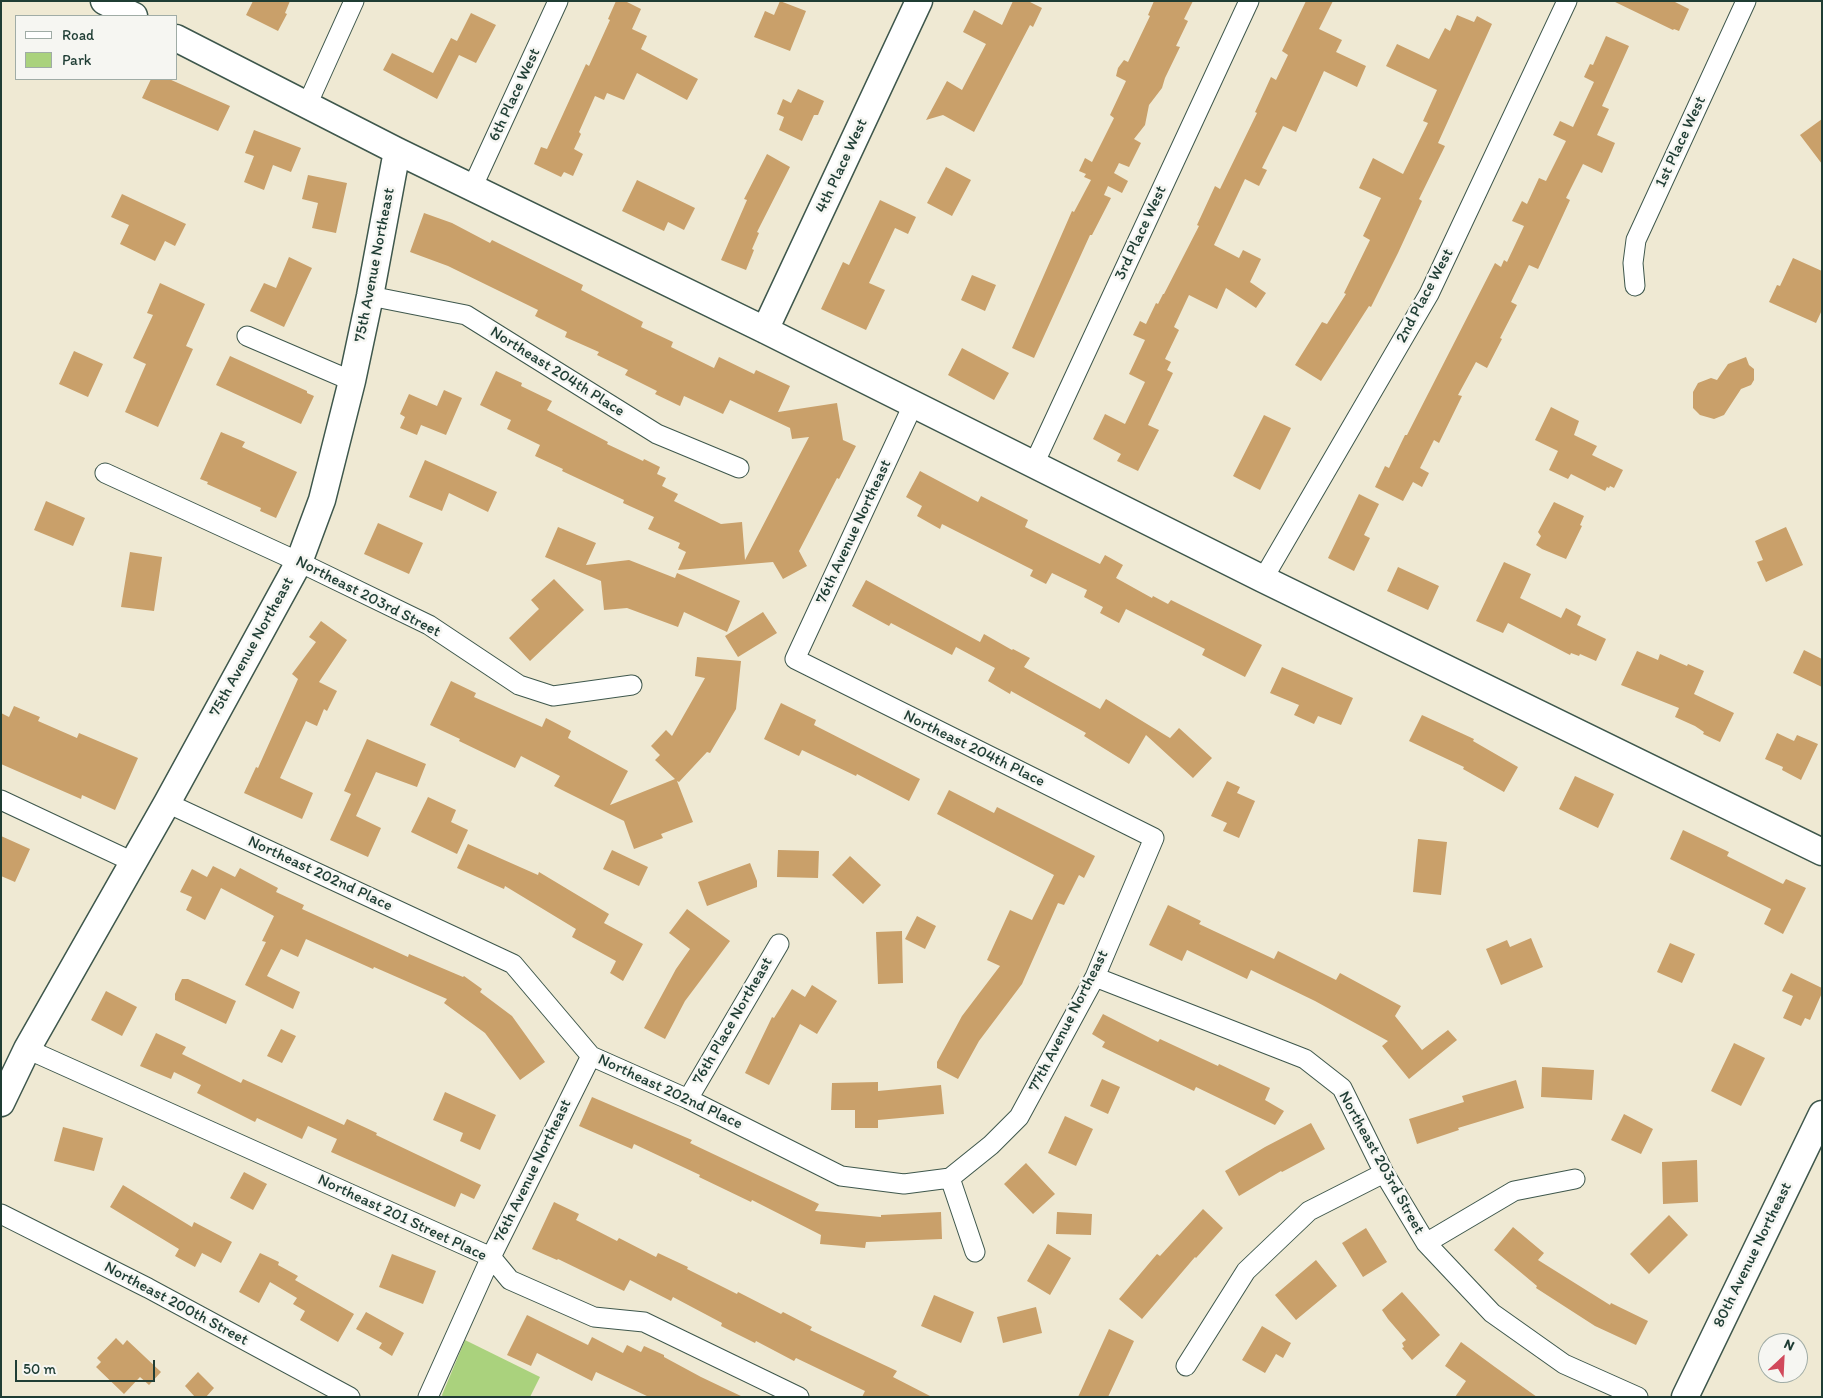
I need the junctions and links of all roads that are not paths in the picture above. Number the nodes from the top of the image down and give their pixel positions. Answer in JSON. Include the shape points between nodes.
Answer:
{"nodes":[{"id":1,"x":104,"y":1,"type":"edge"},
{"id":2,"x":354,"y":1,"type":"edge"},
{"id":3,"x":558,"y":1,"type":"edge"},
{"id":4,"x":919,"y":1,"type":"edge"},
{"id":5,"x":1249,"y":1,"type":"edge"},
{"id":6,"x":1567,"y":1,"type":"edge"},
{"id":7,"x":1746,"y":1,"type":"edge"},
{"id":8,"x":132,"y":15,"type":"edge"},
{"id":9,"x":178,"y":39,"type":"edge"},
{"id":10,"x":307,"y":105,"type":"junction"},
{"id":11,"x":397,"y":151,"type":"junction"},
{"id":12,"x":472,"y":188,"type":"junction"},
{"id":13,"x":1635,"y":286,"type":"dead end"},
{"id":14,"x":370,"y":296,"type":"junction"},
{"id":15,"x":765,"y":330,"type":"junction"},
{"id":16,"x":247,"y":336,"type":"dead end"},
{"id":17,"x":352,"y":381,"type":"junction"},
{"id":18,"x":913,"y":405,"type":"junction"},
{"id":19,"x":1034,"y":464,"type":"junction"},
{"id":20,"x":739,"y":468,"type":"dead end"},
{"id":21,"x":105,"y":473,"type":"dead end"},
{"id":22,"x":299,"y":562,"type":"junction"},
{"id":23,"x":1262,"y":579,"type":"junction"},
{"id":24,"x":795,"y":659,"type":"joint"},
{"id":25,"x":632,"y":685,"type":"dead end"},
{"id":26,"x":1,"y":800,"type":"edge"},
{"id":27,"x":167,"y":803,"type":"junction"},
{"id":28,"x":1154,"y":838,"type":"joint"},
{"id":29,"x":1822,"y":852,"type":"edge"},
{"id":30,"x":133,"y":862,"type":"junction"},
{"id":31,"x":779,"y":944,"type":"dead end"},
{"id":32,"x":1095,"y":977,"type":"junction"},
{"id":33,"x":27,"y":1049,"type":"junction"},
{"id":34,"x":590,"y":1056,"type":"junction"},
{"id":35,"x":688,"y":1099,"type":"junction"},
{"id":36,"x":1,"y":1103,"type":"edge"},
{"id":37,"x":1822,"y":1114,"type":"edge"},
{"id":38,"x":1384,"y":1173,"type":"junction"},
{"id":39,"x":950,"y":1178,"type":"junction"},
{"id":40,"x":1575,"y":1179,"type":"dead end"},
{"id":41,"x":1,"y":1214,"type":"edge"},
{"id":42,"x":1426,"y":1243,"type":"junction"},
{"id":43,"x":975,"y":1252,"type":"dead end"},
{"id":44,"x":491,"y":1257,"type":"junction"},
{"id":45,"x":1186,"y":1366,"type":"dead end"},
{"id":46,"x":350,"y":1397,"type":"edge"},
{"id":47,"x":428,"y":1397,"type":"edge"},
{"id":48,"x":799,"y":1397,"type":"edge"},
{"id":49,"x":1638,"y":1397,"type":"edge"},
{"id":50,"x":1685,"y":1397,"type":"edge"}],
"edges":[{"from":1,"to":8,"type":"street"},
{"from":2,"to":10,"type":"street"},
{"from":3,"to":12,"type":"street","name":"6th Place West"},
{"from":4,"to":15,"type":"street","name":"4th Place West"},
{"from":5,"to":19,"type":"street","name":"3rd Place West"},
{"from":6,"to":23,"type":"street","name":"2nd Place West","via":[[1429,294]]},
{"from":7,"to":13,"type":"street","name":"1st Place West","via":[[1636,240]]},
{"from":9,"to":10,"type":"street"},
{"from":10,"to":11,"type":"street"},
{"from":11,"to":12,"type":"street"},
{"from":11,"to":14,"type":"street","name":"75th Avenue Northeast"},
{"from":12,"to":15,"type":"street"},
{"from":14,"to":17,"type":"street","name":"75th Avenue Northeast"},
{"from":14,"to":20,"type":"street","name":"Northeast 204th Place","via":[[466,315],[657,434]]},
{"from":15,"to":18,"type":"street"},
{"from":16,"to":17,"type":"street"},
{"from":17,"to":22,"type":"street","name":"75th Avenue Northeast","via":[[322,500]]},
{"from":18,"to":19,"type":"street"},
{"from":18,"to":24,"type":"street","name":"76th Avenue Northeast"},
{"from":19,"to":23,"type":"street"},
{"from":21,"to":22,"type":"street","name":"Northeast 203rd Street"},
{"from":22,"to":25,"type":"street","name":"Northeast 203rd Street","via":[[429,625],[520,685],[554,696]]},
{"from":22,"to":27,"type":"street","name":"75th Avenue Northeast"},
{"from":23,"to":29,"type":"street"},
{"from":24,"to":28,"type":"street","name":"Northeast 204th Place"},
{"from":26,"to":30,"type":"street"},
{"from":27,"to":30,"type":"street","name":"75th Avenue Northeast"},
{"from":27,"to":34,"type":"street","name":"Northeast 202nd Place","via":[[513,964]]},
{"from":28,"to":32,"type":"street","name":"77th Avenue Northeast"},
{"from":30,"to":33,"type":"street","name":"75th Avenue Northeast"},
{"from":31,"to":35,"type":"street","name":"76th Place Northeast"},
{"from":32,"to":38,"type":"street","name":"Northeast 203rd Street","via":[[1305,1059],[1342,1088]]},
{"from":32,"to":39,"type":"street","name":"77th Avenue Northeast","via":[[1019,1117]]},
{"from":33,"to":36,"type":"street","name":"75th Avenue Northeast"},
{"from":33,"to":44,"type":"street","name":"Northeast 201 Street Place"},
{"from":34,"to":35,"type":"street","name":"Northeast 202nd Place"},
{"from":34,"to":44,"type":"street","name":"76th Avenue Northeast"},
{"from":35,"to":39,"type":"street","name":"Northeast 202nd Place","via":[[841,1176],[904,1184]]},
{"from":37,"to":50,"type":"street","name":"80th Avenue Northeast"},
{"from":38,"to":42,"type":"street","name":"Northeast 203rd Street"},
{"from":38,"to":45,"type":"street","via":[[1309,1211],[1246,1271]]},
{"from":39,"to":43,"type":"street"},
{"from":40,"to":42,"type":"street","via":[[1514,1191]]},
{"from":41,"to":46,"type":"street","name":"Northeast 200th Street","via":[[148,1288]]},
{"from":42,"to":49,"type":"street","name":"Northeast 203rd Street","via":[[1492,1313],[1564,1364]]},
{"from":44,"to":47,"type":"street","name":"76th Avenue Northeast"},
{"from":44,"to":48,"type":"street","name":"Northeast 201 Street Place","via":[[510,1280],[594,1317],[644,1322]]}]}
